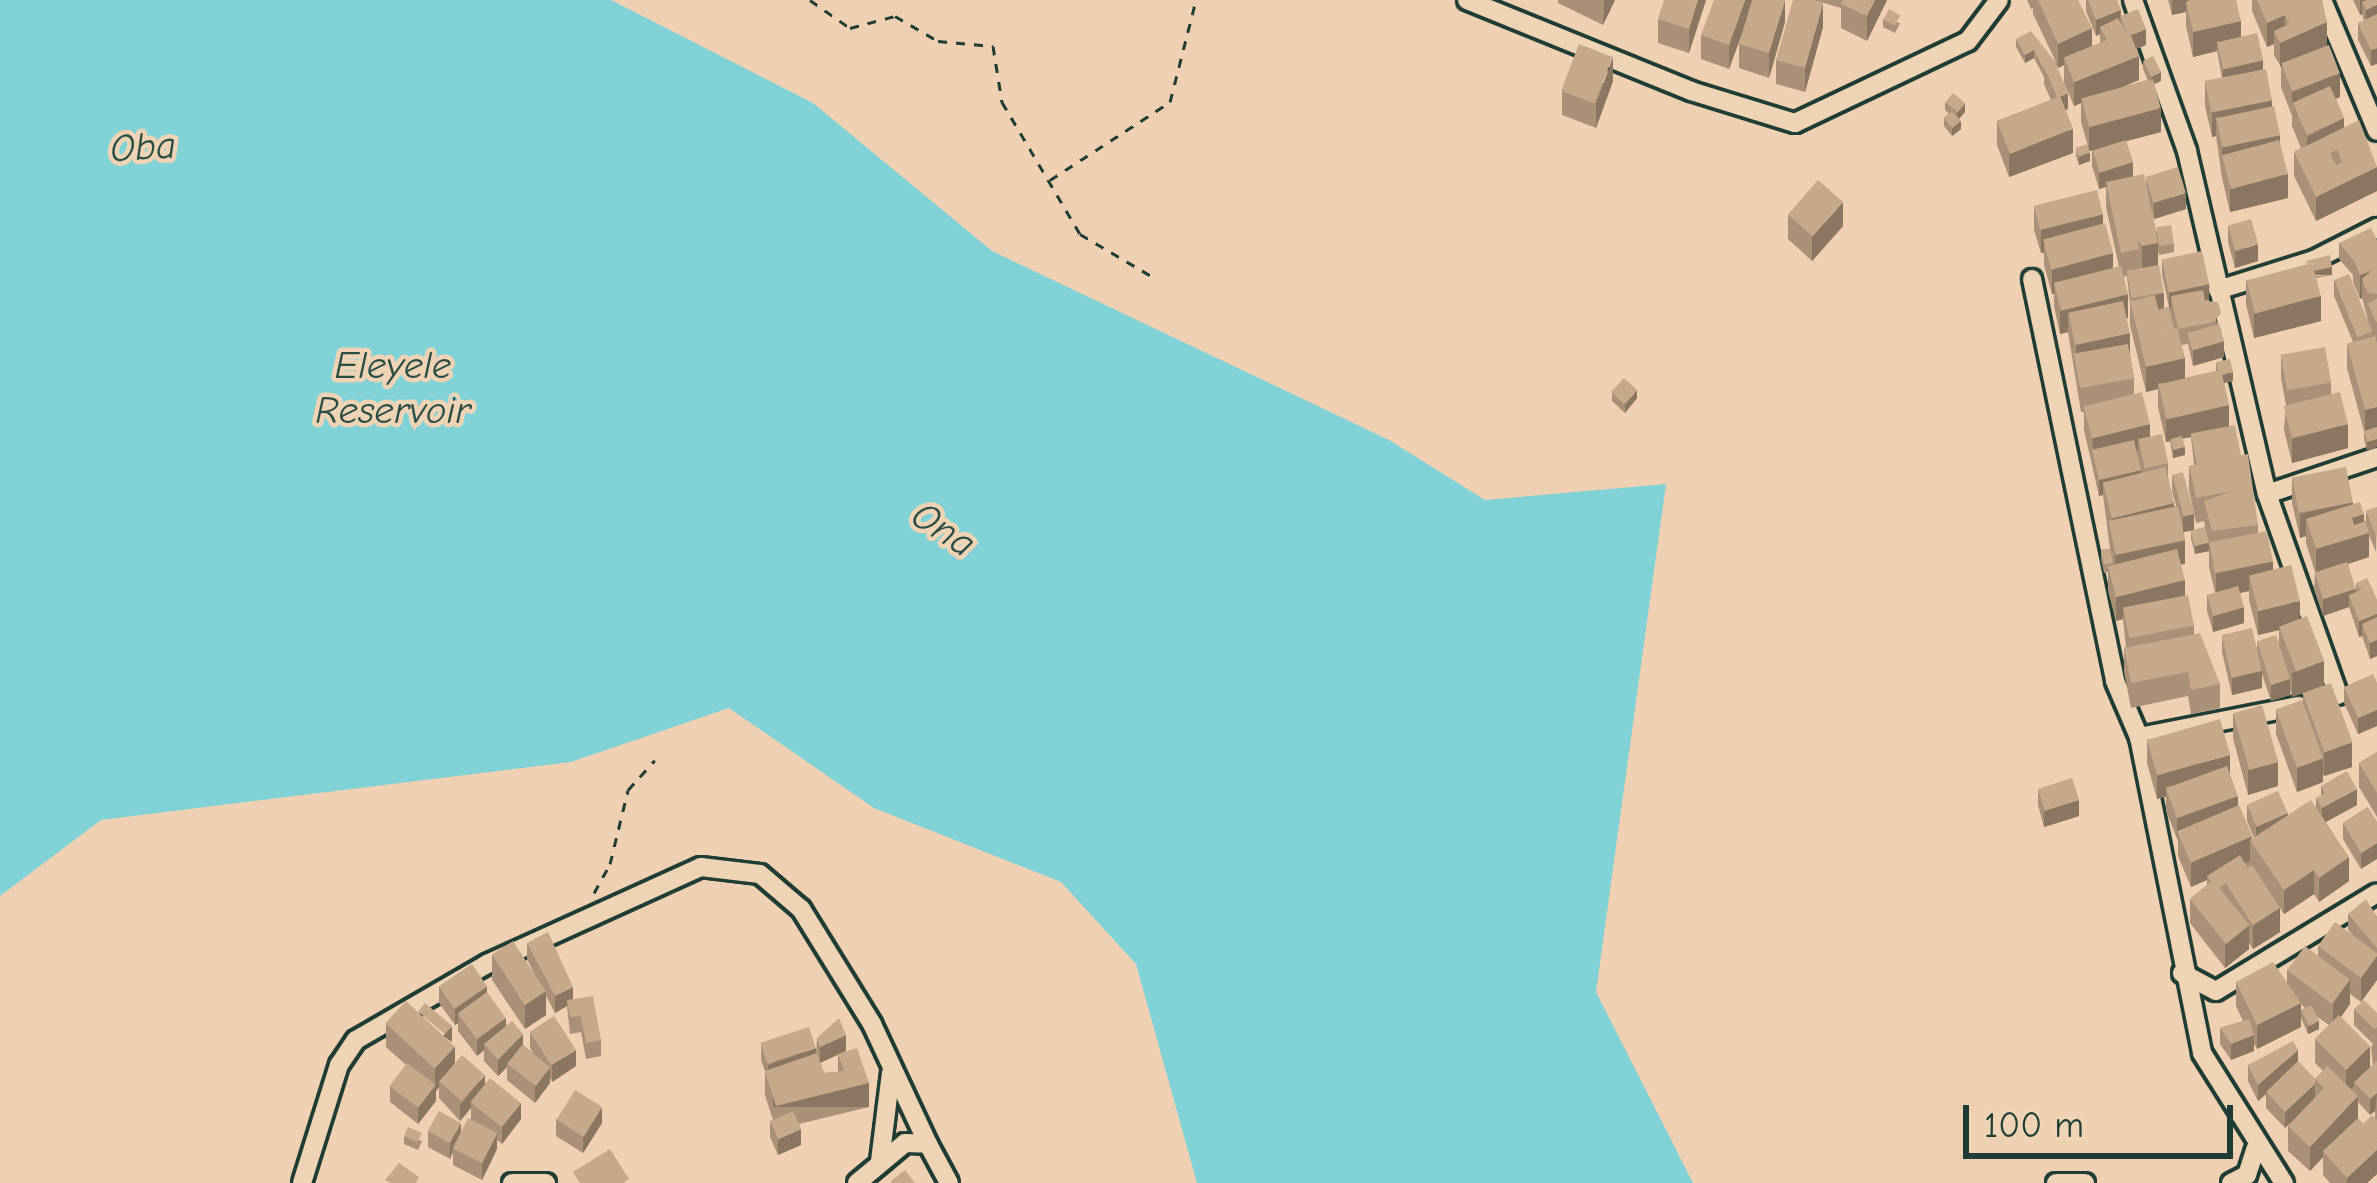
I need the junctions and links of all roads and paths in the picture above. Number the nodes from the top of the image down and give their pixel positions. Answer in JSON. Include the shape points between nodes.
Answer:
{"nodes":[{"id":1,"x":810,"y":0,"type":"edge"},
{"id":2,"x":1196,"y":0,"type":"edge"},
{"id":3,"x":1467,"y":0,"type":"edge"},
{"id":4,"x":1999,"y":0,"type":"edge"},
{"id":5,"x":2132,"y":0,"type":"edge"},
{"id":6,"x":2322,"y":0,"type":"edge"},
{"id":7,"x":1523,"y":10,"type":"edge"},
{"id":8,"x":2377,"y":131,"type":"edge"},
{"id":9,"x":1048,"y":181,"type":"junction"},
{"id":10,"x":2377,"y":228,"type":"edge"},
{"id":11,"x":1153,"y":277,"type":"dead end"},
{"id":12,"x":2032,"y":279,"type":"dead end"},
{"id":13,"x":2218,"y":290,"type":"junction"},
{"id":14,"x":2377,"y":458,"type":"edge"},
{"id":15,"x":2267,"y":494,"type":"junction"},
{"id":16,"x":2357,"y":686,"type":"edge"},
{"id":17,"x":2338,"y":695,"type":"junction"},
{"id":18,"x":2139,"y":737,"type":"junction"},
{"id":19,"x":655,"y":760,"type":"dead end"},
{"id":20,"x":2377,"y":893,"type":"edge"},
{"id":21,"x":578,"y":921,"type":"junction"},
{"id":22,"x":2182,"y":973,"type":"junction"},
{"id":23,"x":891,"y":1073,"type":"junction"},
{"id":24,"x":928,"y":1144,"type":"junction"},
{"id":25,"x":2256,"y":1148,"type":"junction"},
{"id":26,"x":880,"y":1161,"type":"junction"},
{"id":27,"x":302,"y":1183,"type":"edge"},
{"id":28,"x":512,"y":1183,"type":"edge"},
{"id":29,"x":546,"y":1183,"type":"edge"},
{"id":30,"x":857,"y":1183,"type":"edge"},
{"id":31,"x":949,"y":1183,"type":"edge"},
{"id":32,"x":2056,"y":1183,"type":"edge"},
{"id":33,"x":2085,"y":1183,"type":"edge"},
{"id":34,"x":2231,"y":1183,"type":"edge"},
{"id":35,"x":2284,"y":1183,"type":"edge"}],
"edges":[{"from":1,"to":9,"type":"path","via":[[850,28],[896,16],[938,41],[993,46],[1002,102]]},
{"from":2,"to":9,"type":"path","via":[[1170,102]]},
{"from":3,"to":7,"type":"street"},
{"from":4,"to":7,"type":"street","via":[[1968,41],[1795,123],[1531,30]]},
{"from":5,"to":13,"type":"street","via":[[2187,152]]},
{"from":6,"to":8,"type":"street"},
{"from":9,"to":11,"type":"path","via":[[1080,234]]},
{"from":10,"to":13,"type":"street","via":[[2314,260]]},
{"from":12,"to":18,"type":"street","via":[[2115,680]]},
{"from":13,"to":15,"type":"street"},
{"from":14,"to":15,"type":"street"},
{"from":15,"to":17,"type":"street"},
{"from":16,"to":17,"type":"street"},
{"from":17,"to":18,"type":"street"},
{"from":18,"to":22,"type":"street"},
{"from":19,"to":21,"type":"path","via":[[628,790],[610,863]]},
{"from":20,"to":22,"type":"street","via":[[2216,992]]},
{"from":21,"to":23,"type":"street","via":[[700,867],[760,874],[801,909],[841,965]]},
{"from":21,"to":27,"type":"street","via":[[434,991],[356,1040],[339,1065]]},
{"from":22,"to":25,"type":"street","via":[[2209,1072]]},
{"from":23,"to":24,"type":"street"},
{"from":23,"to":26,"type":"street"},
{"from":24,"to":26,"type":"street","via":[[905,1143]]},
{"from":24,"to":31,"type":"street"},
{"from":25,"to":34,"type":"street","via":[[2247,1175]]},
{"from":25,"to":35,"type":"street"},
{"from":26,"to":30,"type":"street"},
{"from":28,"to":29,"type":"street"},
{"from":32,"to":33,"type":"street"}]}
